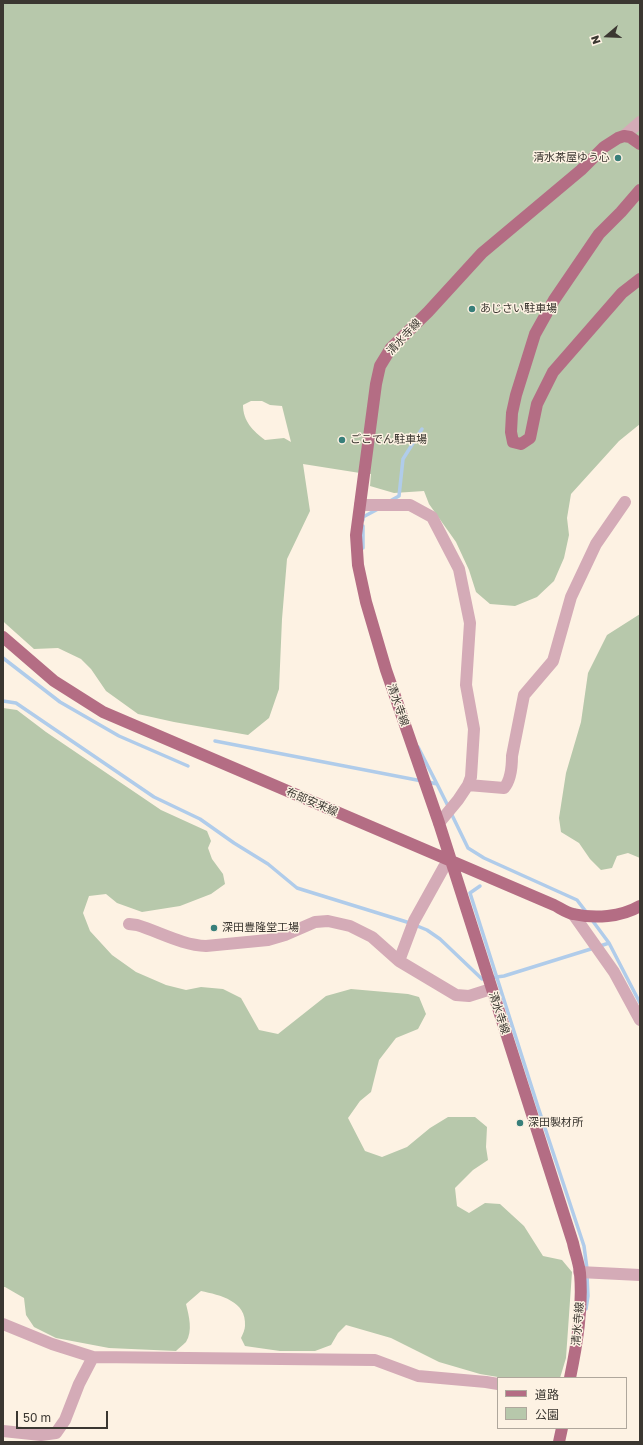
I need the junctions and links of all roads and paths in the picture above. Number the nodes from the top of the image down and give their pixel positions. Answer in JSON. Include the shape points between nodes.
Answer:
{"nodes":[{"id":1,"x":640,"y":122,"type":"edge"},
{"id":2,"x":624,"y":136,"type":"junction"},
{"id":3,"x":640,"y":144,"type":"edge"},
{"id":4,"x":640,"y":190,"type":"edge"},
{"id":5,"x":640,"y":279,"type":"edge"},
{"id":6,"x":625,"y":502,"type":"dead end"},
{"id":7,"x":360,"y":505,"type":"junction"},
{"id":8,"x":3,"y":637,"type":"edge"},
{"id":9,"x":468,"y":785,"type":"junction"},
{"id":10,"x":439,"y":823,"type":"junction"},
{"id":11,"x":451,"y":861,"type":"junction"},
{"id":12,"x":640,"y":906,"type":"edge"},
{"id":13,"x":573,"y":914,"type":"junction"},
{"id":14,"x":129,"y":924,"type":"dead end"},
{"id":15,"x":400,"y":961,"type":"junction"},
{"id":16,"x":492,"y":989,"type":"junction"},
{"id":17,"x":640,"y":1020,"type":"edge"},
{"id":18,"x":580,"y":1272,"type":"junction"},
{"id":19,"x":640,"y":1276,"type":"edge"},
{"id":20,"x":3,"y":1324,"type":"edge"},
{"id":21,"x":93,"y":1357,"type":"junction"},
{"id":22,"x":570,"y":1377,"type":"edge"},
{"id":23,"x":497,"y":1384,"type":"edge"},
{"id":24,"x":562,"y":1429,"type":"edge"},
{"id":25,"x":3,"y":1431,"type":"edge"},
{"id":26,"x":559,"y":1442,"type":"edge"}],
"edges":[{"from":1,"to":2,"type":"street"},
{"from":2,"to":3,"type":"main road"},
{"from":2,"to":7,"type":"main road","name":"清水寺線","via":[[604,147],[581,170],[482,253],[391,348],[380,366],[376,384]]},
{"from":4,"to":5,"type":"main road","via":[[599,234],[554,300],[535,334],[512,413],[513,442],[521,444],[530,438],[537,404],[553,372],[622,293]]},
{"from":6,"to":9,"type":"street","via":[[596,544],[571,597],[553,661],[524,695],[506,785],[504,788]]},
{"from":7,"to":9,"type":"street","via":[[410,505],[432,517],[459,569],[470,624],[466,685],[474,729],[472,772]]},
{"from":7,"to":10,"type":"main road","name":"清水寺線","via":[[356,535],[358,565],[366,602],[386,670]]},
{"from":8,"to":11,"type":"main road","name":"布部安来線","via":[[54,681],[103,712]]},
{"from":9,"to":10,"type":"street"},
{"from":10,"to":11,"type":"main road","name":"清水寺線"},
{"from":11,"to":13,"type":"main road","name":"布部安来線"},
{"from":11,"to":15,"type":"street","via":[[444,867],[414,921]]},
{"from":11,"to":16,"type":"main road","name":"清水寺線"},
{"from":12,"to":13,"type":"main road","name":"布部安来線","via":[[630,912],[601,917]]},
{"from":13,"to":17,"type":"street","via":[[614,972]]},
{"from":14,"to":15,"type":"street","via":[[138,924],[186,943],[206,946],[272,939],[315,922],[328,921],[350,926],[372,936]]},
{"from":15,"to":16,"type":"street","via":[[456,995],[469,996]]},
{"from":16,"to":18,"type":"main road","name":"清水寺線"},
{"from":18,"to":19,"type":"street"},
{"from":18,"to":22,"type":"main road","name":"清水寺線","via":[[578,1334]]},
{"from":20,"to":21,"type":"street"},
{"from":21,"to":23,"type":"street","via":[[375,1360],[418,1376]]},
{"from":21,"to":25,"type":"street","via":[[65,1420],[56,1433],[41,1435]]},
{"from":24,"to":26,"type":"main road"}]}
